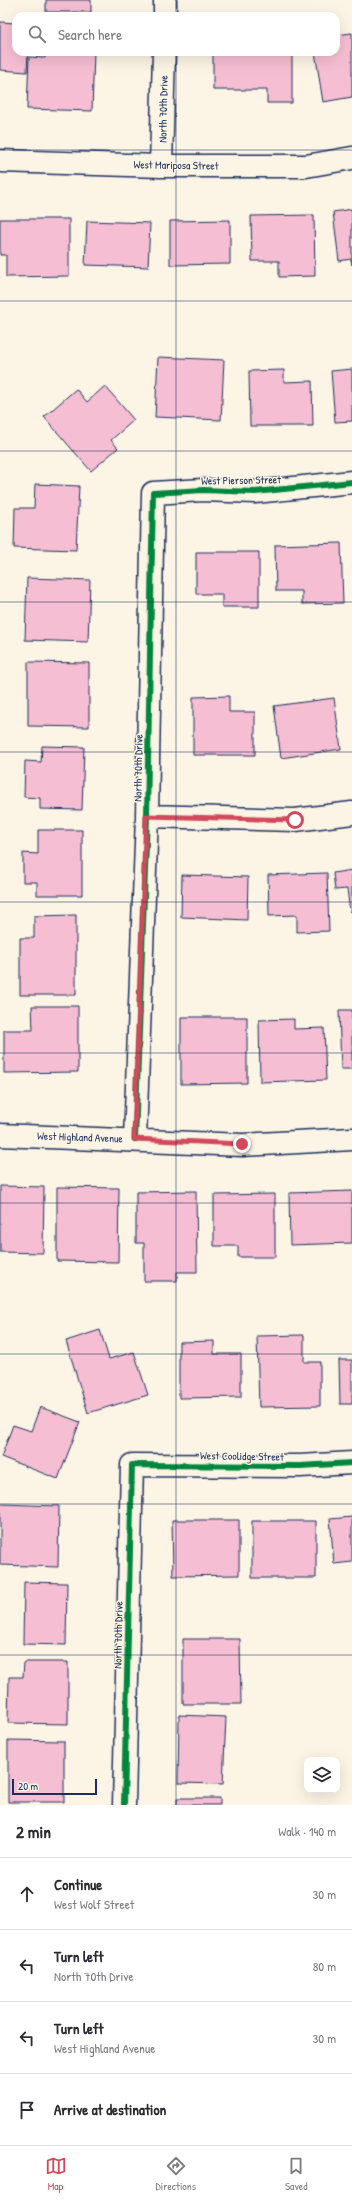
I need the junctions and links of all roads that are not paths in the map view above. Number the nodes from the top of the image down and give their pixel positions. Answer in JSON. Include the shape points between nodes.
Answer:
{"nodes":[{"id":1,"x":165,"y":0,"type":"edge"},
{"id":2,"x":165,"y":12,"type":"edge"},
{"id":3,"x":164,"y":56,"type":"edge"},
{"id":4,"x":352,"y":158,"type":"edge"},
{"id":5,"x":0,"y":161,"type":"edge"},
{"id":6,"x":162,"y":166,"type":"junction"},
{"id":7,"x":352,"y":482,"type":"edge"},
{"id":8,"x":153,"y":493,"type":"joint"},
{"id":9,"x":352,"y":813,"type":"edge"},
{"id":10,"x":146,"y":816,"type":"junction"},
{"id":11,"x":0,"y":1135,"type":"edge"},
{"id":12,"x":134,"y":1139,"type":"junction"},
{"id":13,"x":352,"y":1139,"type":"edge"},
{"id":14,"x":352,"y":1463,"type":"edge"},
{"id":15,"x":132,"y":1465,"type":"joint"},
{"id":16,"x":124,"y":1805,"type":"edge"}],
"edges":[{"from":1,"to":2,"type":"street"},
{"from":3,"to":6,"type":"street","name":"North 70th Drive"},
{"from":4,"to":6,"type":"street","name":"West Mariposa Street","via":[[306,166]]},
{"from":5,"to":6,"type":"street","name":"West Mariposa Street"},
{"from":7,"to":8,"type":"street","name":"West Pierson Street","via":[[256,492],[204,490]]},
{"from":8,"to":10,"type":"street","name":"North 70th Drive"},
{"from":9,"to":10,"type":"street","via":[[295,820]]},
{"from":10,"to":12,"type":"street","name":"North 70th Drive"},
{"from":11,"to":12,"type":"street","name":"West Highland Avenue"},
{"from":12,"to":13,"type":"street","name":"West Highland Avenue","via":[[242,1144]]},
{"from":14,"to":15,"type":"street","name":"West Coolidge Street","via":[[300,1466]]},
{"from":15,"to":16,"type":"street","name":"North 70th Drive"}]}
